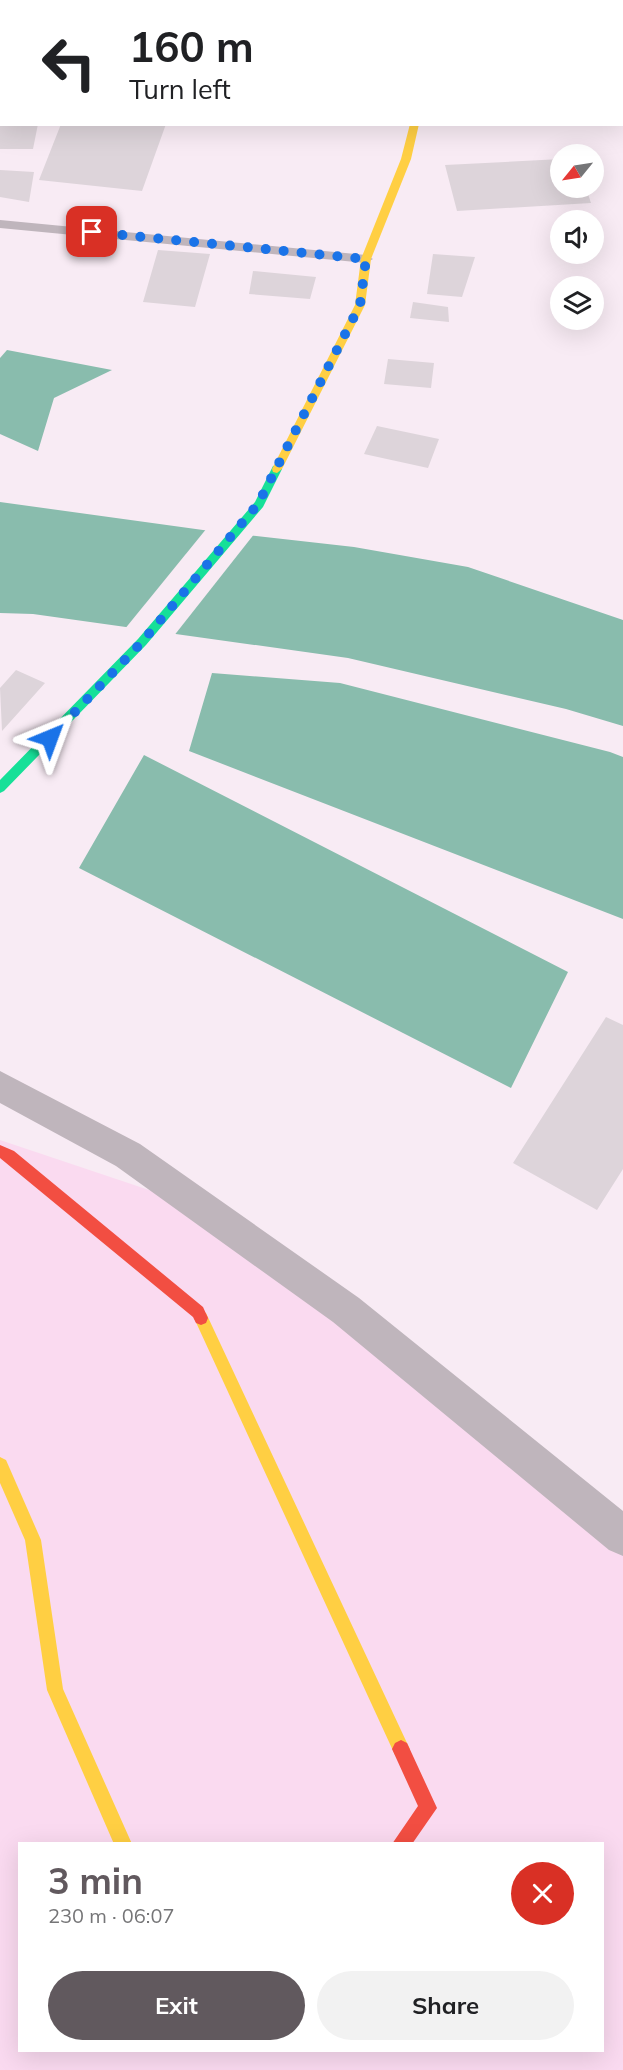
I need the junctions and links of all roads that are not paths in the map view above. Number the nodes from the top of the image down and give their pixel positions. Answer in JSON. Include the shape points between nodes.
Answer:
{"nodes":[{"id":1,"x":414,"y":126,"type":"edge"},
{"id":2,"x":0,"y":224,"type":"edge"},
{"id":3,"x":366,"y":259,"type":"junction"},
{"id":4,"x":0,"y":788,"type":"edge"},
{"id":5,"x":0,"y":1086,"type":"edge"},
{"id":6,"x":0,"y":1151,"type":"edge"},
{"id":7,"x":0,"y":1466,"type":"edge"},
{"id":8,"x":623,"y":1536,"type":"edge"},
{"id":9,"x":122,"y":1842,"type":"edge"},
{"id":10,"x":402,"y":1842,"type":"edge"}],
"edges":[{"from":1,"to":3,"type":"main road","via":[[406,159]]},
{"from":2,"to":3,"type":"lane"},
{"from":3,"to":4,"type":"main road","via":[[360,305],[249,517],[142,642]]},
{"from":5,"to":8,"type":"street","via":[[128,1155],[346,1310]]},
{"from":6,"to":10,"type":"main road","via":[[198,1312],[428,1808]]},
{"from":7,"to":9,"type":"main road","via":[[33,1540],[56,1690]]}]}
